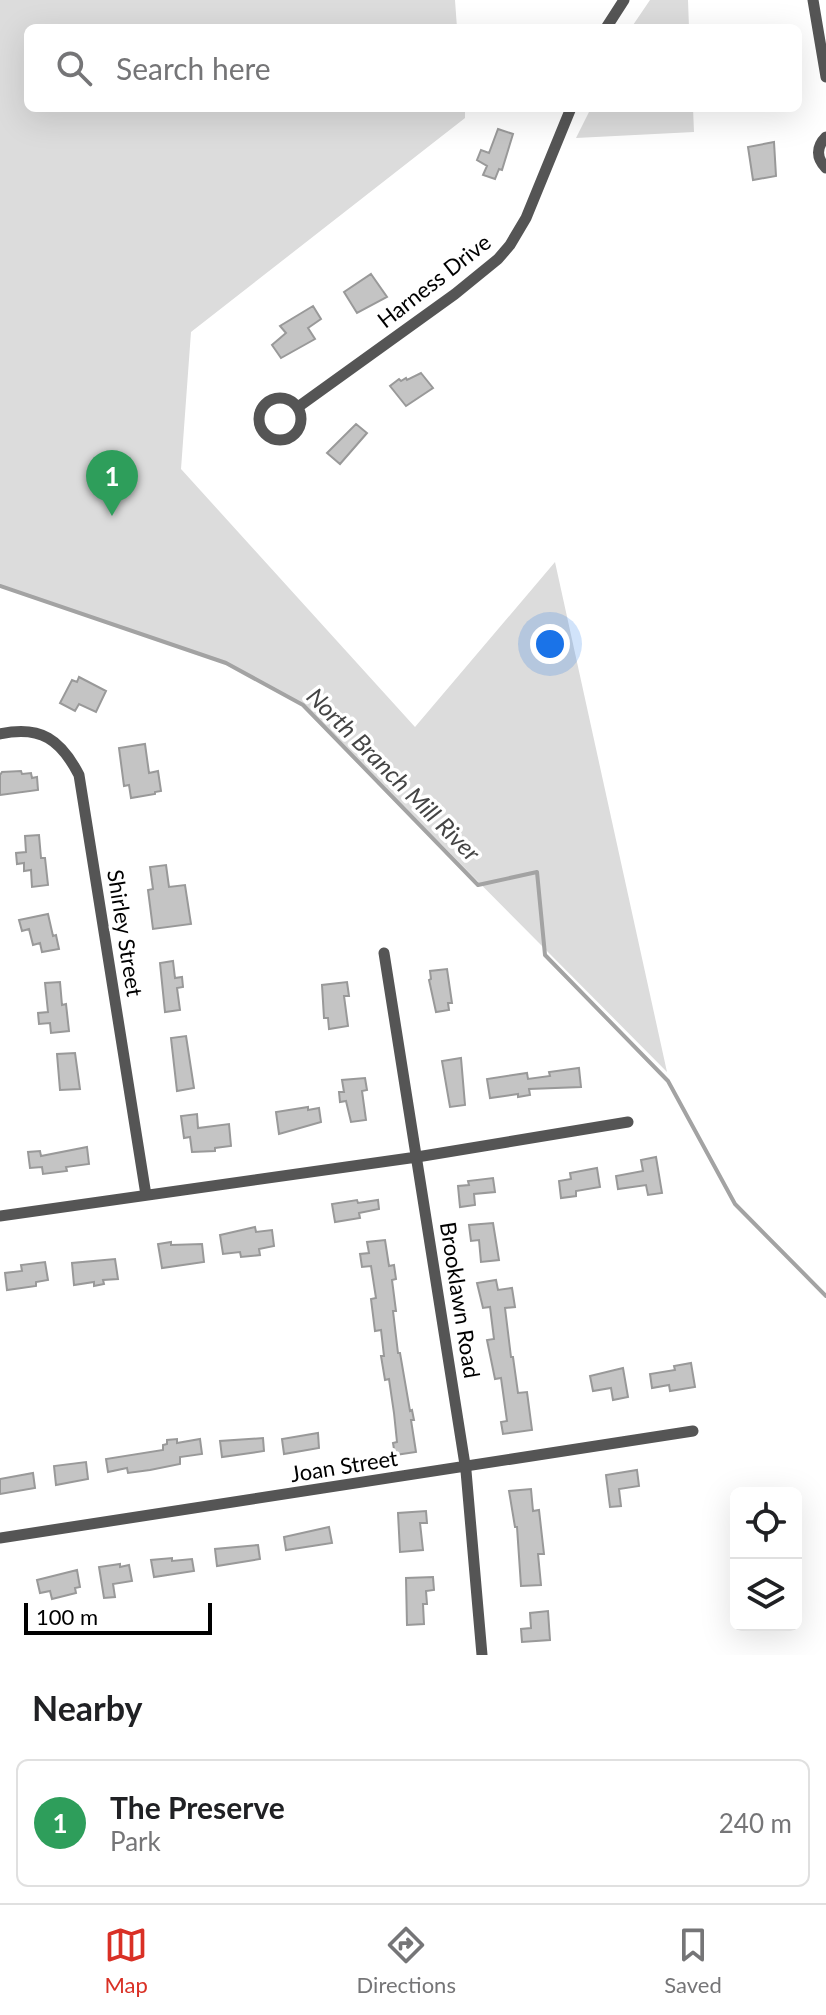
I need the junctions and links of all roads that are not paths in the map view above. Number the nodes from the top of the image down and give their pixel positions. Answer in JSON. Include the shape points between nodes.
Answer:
{"nodes":[{"id":1,"x":624,"y":0,"type":"edge"},
{"id":2,"x":813,"y":0,"type":"edge"},
{"id":3,"x":609,"y":24,"type":"edge"},
{"id":4,"x":826,"y":77,"type":"edge"},
{"id":5,"x":569,"y":112,"type":"edge"},
{"id":6,"x":826,"y":137,"type":"edge"},
{"id":7,"x":826,"y":168,"type":"edge"},
{"id":8,"x":298,"y":407,"type":"dead end"},
{"id":9,"x":0,"y":734,"type":"edge"},
{"id":10,"x":384,"y":953,"type":"dead end"},
{"id":11,"x":628,"y":1122,"type":"dead end"},
{"id":12,"x":417,"y":1157,"type":"junction"},
{"id":13,"x":146,"y":1195,"type":"junction"},
{"id":14,"x":0,"y":1216,"type":"edge"},
{"id":15,"x":693,"y":1431,"type":"dead end"},
{"id":16,"x":465,"y":1467,"type":"junction"},
{"id":17,"x":0,"y":1538,"type":"edge"},
{"id":18,"x":482,"y":1655,"type":"edge"}],
"edges":[{"from":1,"to":3,"type":"street"},
{"from":2,"to":4,"type":"street"},
{"from":5,"to":8,"type":"street","name":"Harness Drive","via":[[526,218],[498,259]]},
{"from":6,"to":7,"type":"street","via":[[818,151]]},
{"from":9,"to":13,"type":"street","name":"Shirley Street","via":[[42,733],[68,753],[79,775]]},
{"from":10,"to":12,"type":"street","name":"Brooklawn Road"},
{"from":11,"to":12,"type":"street"},
{"from":12,"to":13,"type":"street"},
{"from":12,"to":16,"type":"street","name":"Brooklawn Road"},
{"from":13,"to":14,"type":"street"},
{"from":15,"to":16,"type":"street","name":"Joan Street"},
{"from":16,"to":17,"type":"street","name":"Joan Street"},
{"from":16,"to":18,"type":"street","name":"Brooklawn Road"}]}
